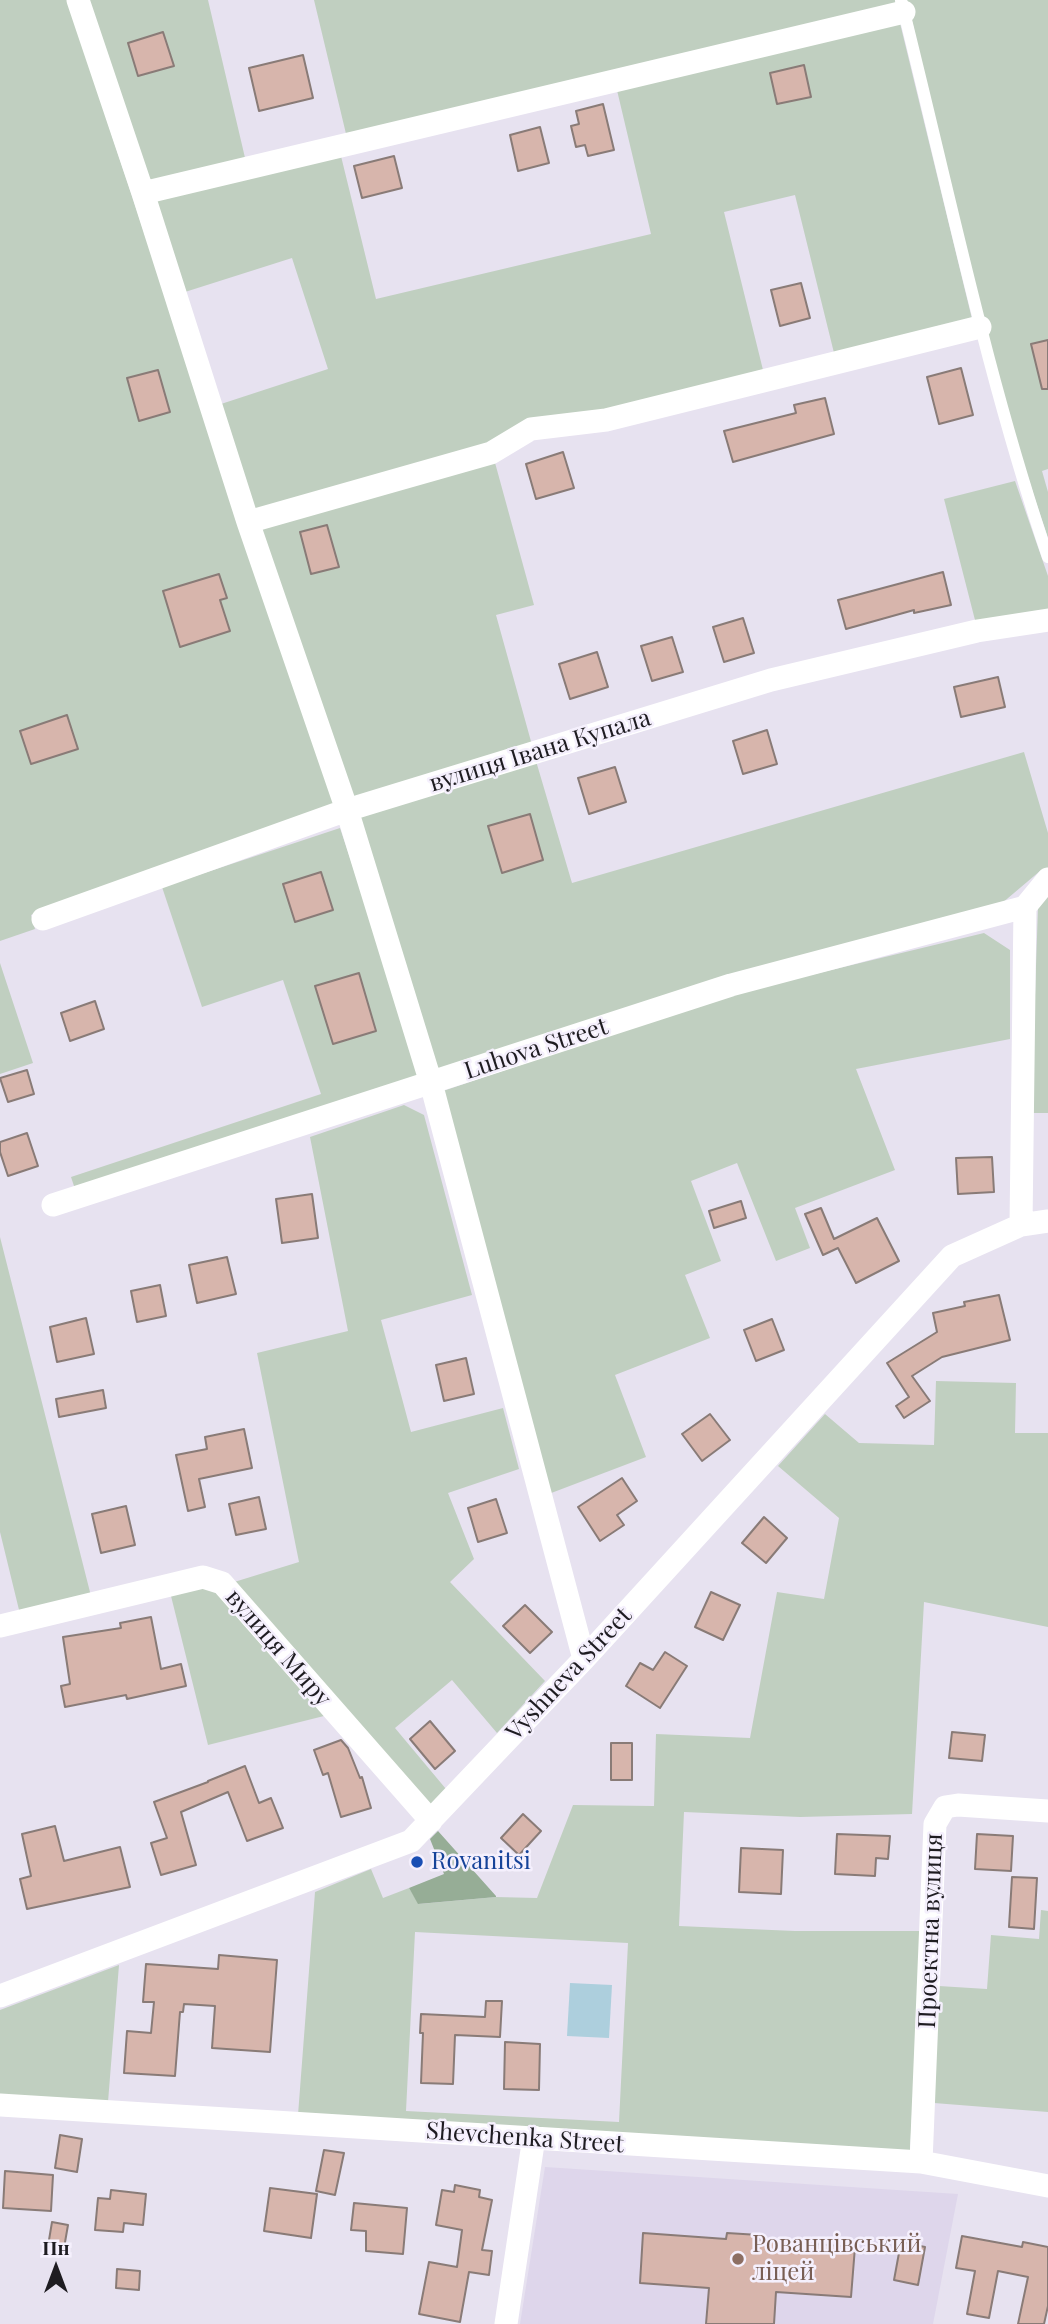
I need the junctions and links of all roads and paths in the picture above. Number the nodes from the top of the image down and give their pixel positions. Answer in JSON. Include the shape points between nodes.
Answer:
{"nodes":[{"id":1,"x":78,"y":0,"type":"edge"},
{"id":2,"x":902,"y":6,"type":"edge"},
{"id":3,"x":143,"y":193,"type":"junction"},
{"id":4,"x":980,"y":327,"type":"junction"},
{"id":5,"x":248,"y":522,"type":"junction"},
{"id":6,"x":1048,"y":557,"type":"edge"},
{"id":7,"x":1048,"y":620,"type":"edge"},
{"id":8,"x":347,"y":810,"type":"junction"},
{"id":9,"x":1048,"y":879,"type":"edge"},
{"id":10,"x":1025,"y":907,"type":"junction"},
{"id":11,"x":43,"y":919,"type":"dead end"},
{"id":12,"x":431,"y":1083,"type":"junction"},
{"id":13,"x":53,"y":1205,"type":"dead end"},
{"id":14,"x":1048,"y":1221,"type":"edge"},
{"id":15,"x":1021,"y":1225,"type":"junction"},
{"id":16,"x":0,"y":1626,"type":"edge"},
{"id":17,"x":584,"y":1659,"type":"junction"},
{"id":18,"x":1048,"y":1811,"type":"edge"},
{"id":19,"x":431,"y":1821,"type":"junction"},
{"id":20,"x":0,"y":1996,"type":"edge"},
{"id":21,"x":0,"y":2105,"type":"edge"},
{"id":22,"x":534,"y":2137,"type":"junction"},
{"id":23,"x":921,"y":2162,"type":"junction"},
{"id":24,"x":1048,"y":2186,"type":"edge"},
{"id":25,"x":506,"y":2324,"type":"edge"}],
"edges":[{"from":1,"to":3,"type":"street"},
{"from":2,"to":3,"type":"street"},
{"from":2,"to":4,"type":"lane"},
{"from":3,"to":5,"type":"street"},
{"from":4,"to":5,"type":"street","via":[[606,420],[531,429],[491,453]]},
{"from":4,"to":6,"type":"lane"},
{"from":5,"to":8,"type":"street"},
{"from":7,"to":8,"type":"street","name":"вулиця Івана Купала","via":[[977,631],[771,680]]},
{"from":8,"to":11,"type":"street","name":"вулиця Івана Купала"},
{"from":8,"to":12,"type":"street"},
{"from":9,"to":10,"type":"street"},
{"from":10,"to":12,"type":"street","name":"Luhova Street","via":[[731,985]]},
{"from":10,"to":15,"type":"street"},
{"from":12,"to":13,"type":"street","name":"Luhova Street"},
{"from":12,"to":17,"type":"street"},
{"from":14,"to":15,"type":"street","name":"Vyshneva Street"},
{"from":15,"to":17,"type":"street","name":"Vyshneva Street","via":[[952,1256]]},
{"from":16,"to":19,"type":"street","name":"вулиця Миру","via":[[203,1577],[222,1583]]},
{"from":17,"to":19,"type":"street","name":"Vyshneva Street"},
{"from":18,"to":23,"type":"street","name":"Проектна вулиця","via":[[958,1805],[945,1807],[935,1824]]},
{"from":19,"to":20,"type":"street","name":"Vyshneva Street","via":[[411,1841]]},
{"from":21,"to":22,"type":"street","name":"Shevchenka Street"},
{"from":22,"to":23,"type":"street","name":"Shevchenka Street"},
{"from":22,"to":25,"type":"street"},
{"from":23,"to":24,"type":"street","name":"Shevchenka Street"}]}
